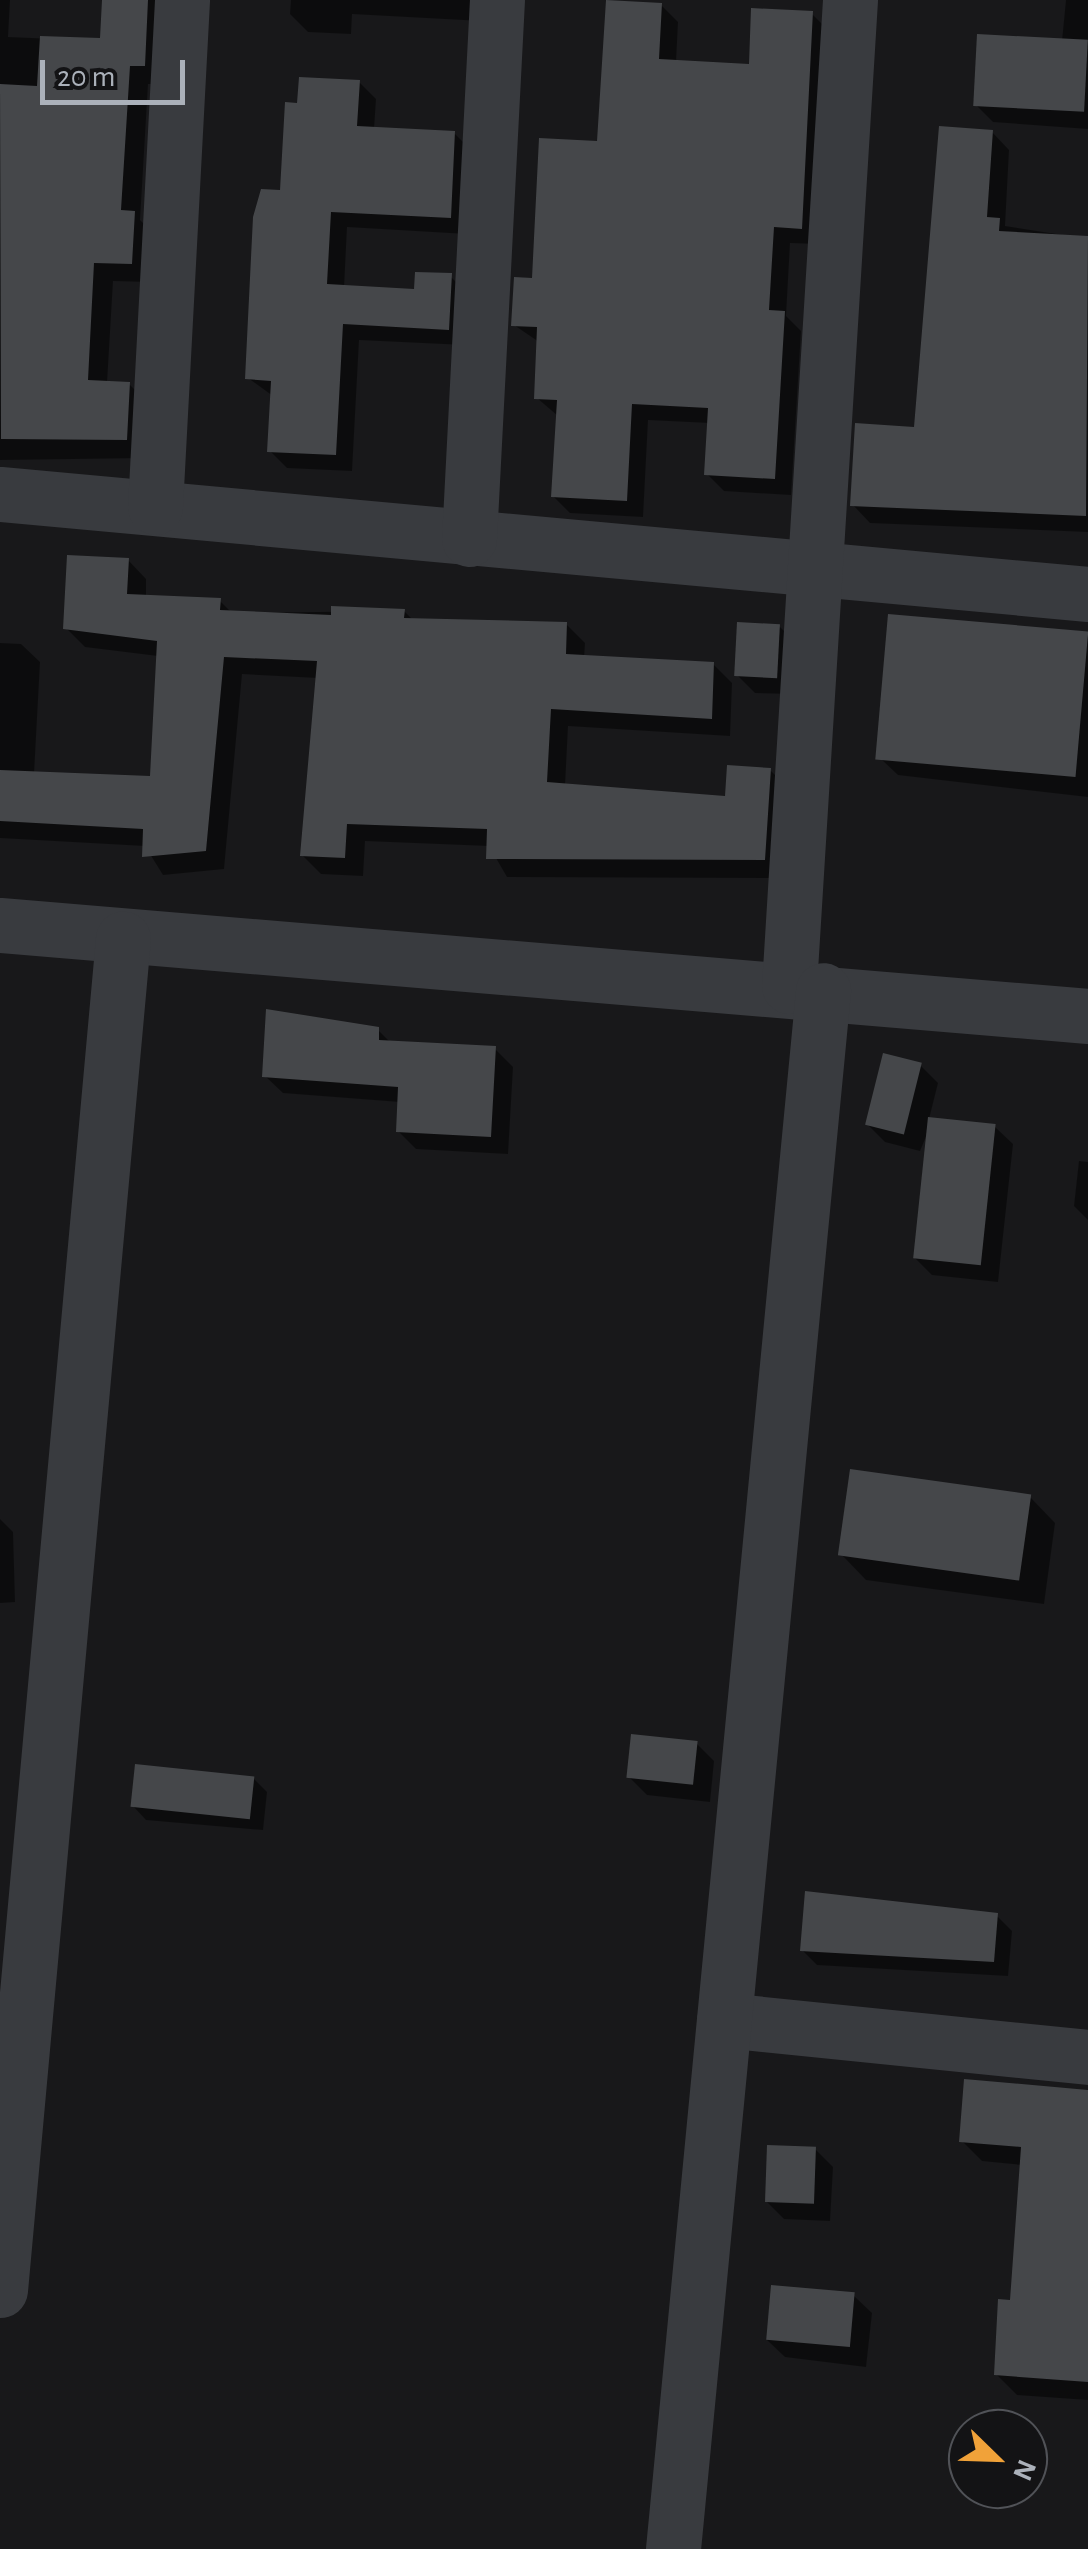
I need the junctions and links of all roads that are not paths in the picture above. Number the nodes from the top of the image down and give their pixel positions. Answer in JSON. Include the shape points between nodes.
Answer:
{"nodes":[{"id":1,"x":182,"y":0,"type":"edge"},
{"id":2,"x":497,"y":0,"type":"edge"},
{"id":3,"x":850,"y":0,"type":"edge"},
{"id":4,"x":0,"y":494,"type":"edge"},
{"id":5,"x":155,"y":507,"type":"junction"},
{"id":6,"x":469,"y":538,"type":"junction"},
{"id":7,"x":813,"y":565,"type":"junction"},
{"id":8,"x":1088,"y":594,"type":"edge"},
{"id":9,"x":0,"y":925,"type":"edge"},
{"id":10,"x":123,"y":939,"type":"junction"},
{"id":11,"x":806,"y":988,"type":"junction"},
{"id":12,"x":1088,"y":1016,"type":"edge"},
{"id":13,"x":18,"y":1929,"type":"edge"},
{"id":14,"x":724,"y":2020,"type":"junction"},
{"id":15,"x":1088,"y":2057,"type":"edge"},
{"id":16,"x":0,"y":2290,"type":"edge"},
{"id":17,"x":673,"y":2549,"type":"edge"}],
"edges":[{"from":1,"to":5,"type":"street"},
{"from":2,"to":6,"type":"street"},
{"from":3,"to":7,"type":"street"},
{"from":4,"to":5,"type":"street"},
{"from":5,"to":6,"type":"street"},
{"from":6,"to":7,"type":"street"},
{"from":7,"to":8,"type":"street"},
{"from":7,"to":11,"type":"street"},
{"from":9,"to":10,"type":"street"},
{"from":10,"to":11,"type":"street"},
{"from":10,"to":13,"type":"street"},
{"from":11,"to":12,"type":"street"},
{"from":11,"to":14,"type":"street"},
{"from":13,"to":16,"type":"street"},
{"from":14,"to":15,"type":"street"},
{"from":14,"to":17,"type":"street"}]}
